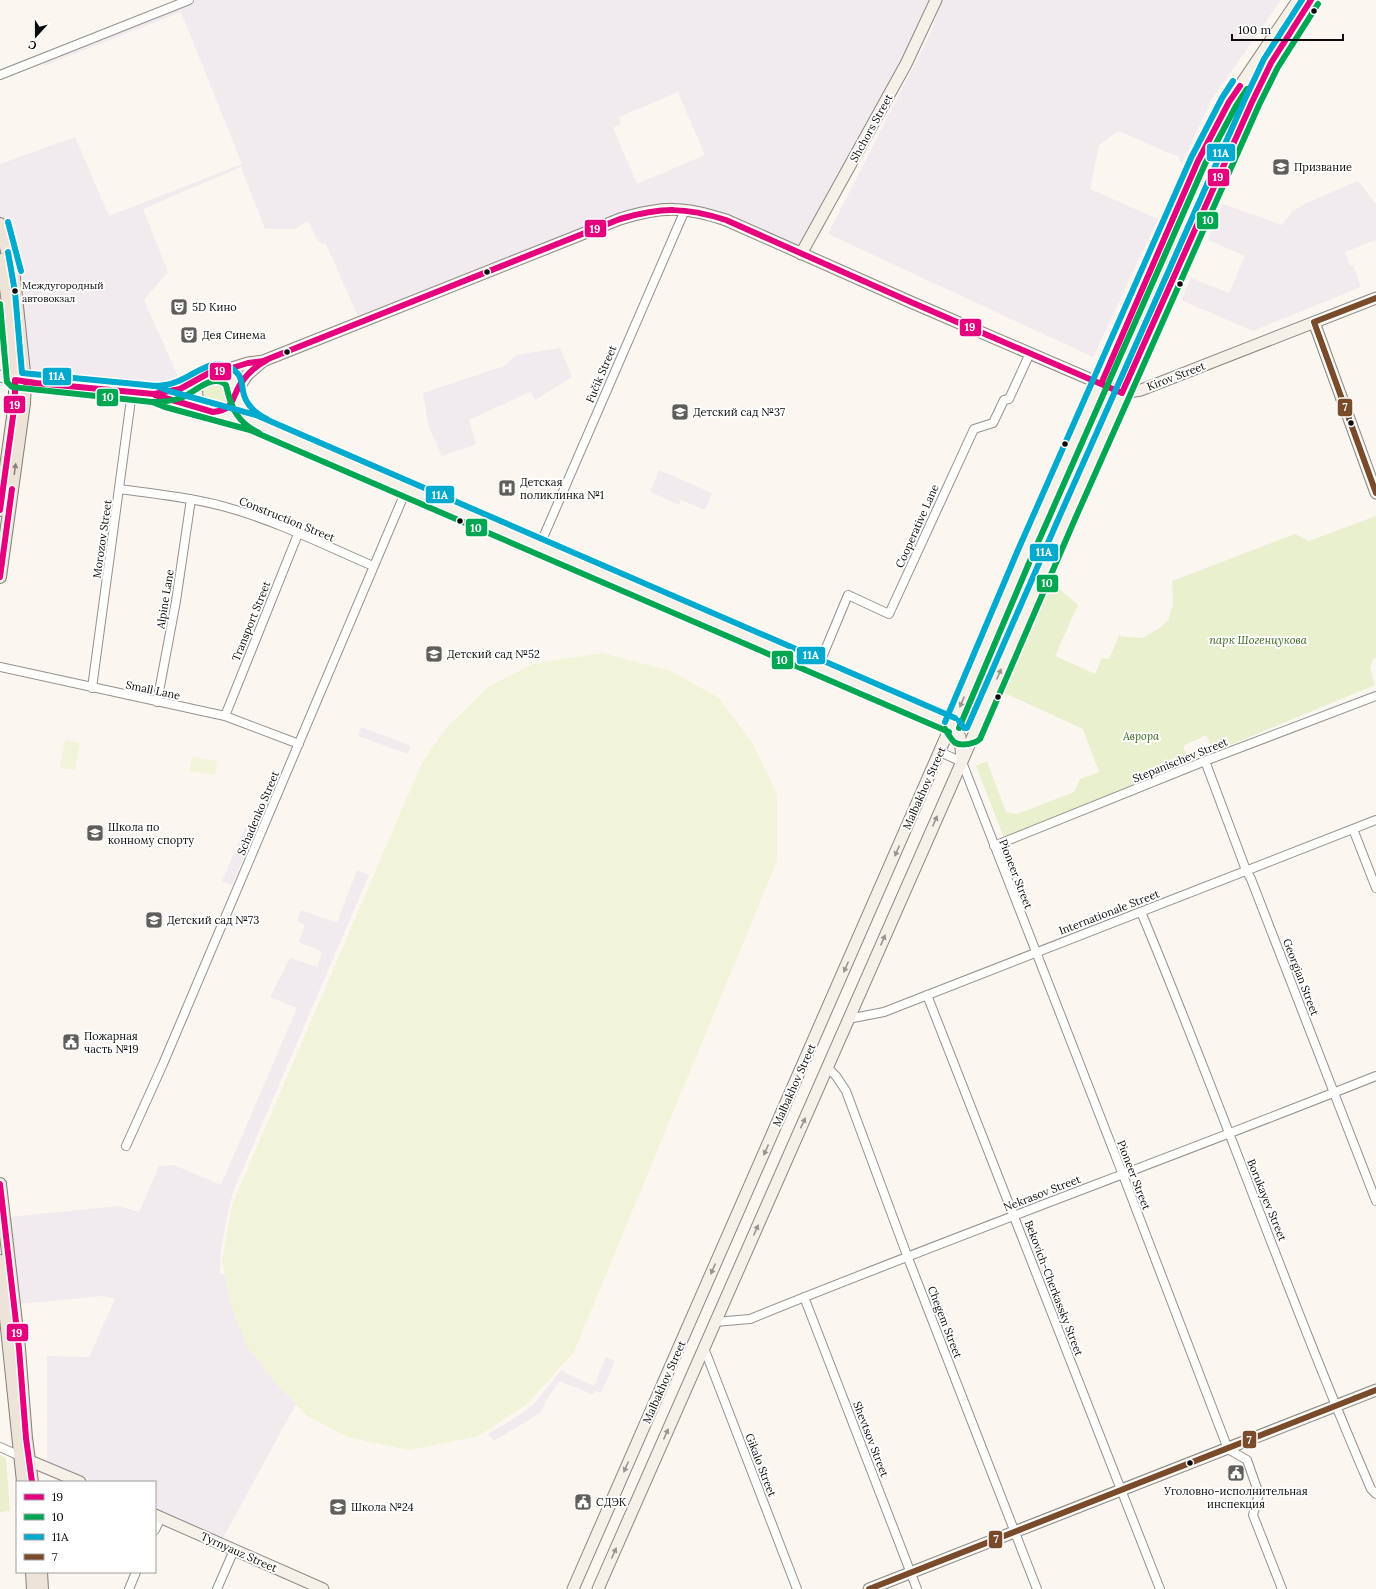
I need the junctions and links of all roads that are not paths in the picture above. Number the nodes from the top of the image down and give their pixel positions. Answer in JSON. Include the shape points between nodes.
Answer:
{"nodes":[{"id":1,"x":189,"y":0,"type":"edge"},
{"id":2,"x":936,"y":0,"type":"edge"},
{"id":3,"x":1298,"y":0,"type":"edge"},
{"id":4,"x":1311,"y":0,"type":"edge"},
{"id":5,"x":0,"y":74,"type":"edge"},
{"id":6,"x":684,"y":210,"type":"junction"},
{"id":7,"x":0,"y":224,"type":"edge"},
{"id":8,"x":0,"y":253,"type":"edge"},
{"id":9,"x":801,"y":254,"type":"junction"},
{"id":10,"x":1376,"y":298,"type":"edge"},
{"id":11,"x":1314,"y":322,"type":"junction"},
{"id":12,"x":1030,"y":353,"type":"junction"},
{"id":13,"x":263,"y":361,"type":"junction"},
{"id":14,"x":218,"y":372,"type":"junction"},
{"id":15,"x":0,"y":376,"type":"edge"},
{"id":16,"x":201,"y":378,"type":"junction"},
{"id":17,"x":20,"y":381,"type":"junction"},
{"id":18,"x":1101,"y":384,"type":"junction"},
{"id":19,"x":132,"y":392,"type":"junction"},
{"id":20,"x":154,"y":394,"type":"junction"},
{"id":21,"x":236,"y":394,"type":"junction"},
{"id":22,"x":1122,"y":394,"type":"junction"},
{"id":23,"x":209,"y":410,"type":"junction"},
{"id":24,"x":253,"y":422,"type":"junction"},
{"id":25,"x":407,"y":488,"type":"junction"},
{"id":26,"x":120,"y":489,"type":"junction"},
{"id":27,"x":1376,"y":492,"type":"edge"},
{"id":28,"x":191,"y":499,"type":"junction"},
{"id":29,"x":0,"y":510,"type":"edge"},
{"id":30,"x":298,"y":534,"type":"junction"},
{"id":31,"x":539,"y":547,"type":"junction"},
{"id":32,"x":373,"y":566,"type":"junction"},
{"id":33,"x":0,"y":577,"type":"edge"},
{"id":34,"x":818,"y":666,"type":"junction"},
{"id":35,"x":0,"y":667,"type":"edge"},
{"id":36,"x":92,"y":688,"type":"junction"},
{"id":37,"x":1376,"y":696,"type":"edge"},
{"id":38,"x":157,"y":702,"type":"junction"},
{"id":39,"x":225,"y":716,"type":"junction"},
{"id":40,"x":952,"y":725,"type":"junction"},
{"id":41,"x":973,"y":735,"type":"junction"},
{"id":42,"x":960,"y":737,"type":"junction"},
{"id":43,"x":299,"y":744,"type":"junction"},
{"id":44,"x":940,"y":752,"type":"junction"},
{"id":45,"x":1205,"y":761,"type":"junction"},
{"id":46,"x":962,"y":762,"type":"junction"},
{"id":47,"x":1376,"y":820,"type":"edge"},
{"id":48,"x":1353,"y":829,"type":"junction"},
{"id":49,"x":994,"y":846,"type":"junction"},
{"id":50,"x":1246,"y":870,"type":"junction"},
{"id":51,"x":1376,"y":888,"type":"edge"},
{"id":52,"x":1141,"y":912,"type":"junction"},
{"id":53,"x":1035,"y":952,"type":"junction"},
{"id":54,"x":927,"y":995,"type":"junction"},
{"id":55,"x":848,"y":1019,"type":"junction"},
{"id":56,"x":827,"y":1067,"type":"junction"},
{"id":57,"x":1376,"y":1076,"type":"edge"},
{"id":58,"x":1334,"y":1093,"type":"junction"},
{"id":59,"x":1229,"y":1134,"type":"junction"},
{"id":60,"x":126,"y":1146,"type":"dead end"},
{"id":61,"x":1123,"y":1175,"type":"junction"},
{"id":62,"x":0,"y":1184,"type":"edge"},
{"id":63,"x":1376,"y":1201,"type":"edge"},
{"id":64,"x":1014,"y":1215,"type":"junction"},
{"id":65,"x":908,"y":1258,"type":"junction"},
{"id":66,"x":0,"y":1261,"type":"edge"},
{"id":67,"x":2,"y":1293,"type":"edge"},
{"id":68,"x":804,"y":1297,"type":"junction"},
{"id":69,"x":715,"y":1322,"type":"junction"},
{"id":70,"x":704,"y":1348,"type":"junction"},
{"id":71,"x":1376,"y":1390,"type":"edge"},
{"id":72,"x":1336,"y":1406,"type":"junction"},
{"id":73,"x":0,"y":1447,"type":"edge"},
{"id":74,"x":1228,"y":1449,"type":"junction"},
{"id":75,"x":25,"y":1458,"type":"junction"},
{"id":76,"x":23,"y":1481,"type":"edge"},
{"id":77,"x":32,"y":1481,"type":"edge"},
{"id":78,"x":78,"y":1481,"type":"edge"},
{"id":79,"x":1121,"y":1491,"type":"junction"},
{"id":80,"x":1376,"y":1494,"type":"edge"},
{"id":81,"x":158,"y":1516,"type":"edge"},
{"id":82,"x":1014,"y":1533,"type":"junction"},
{"id":83,"x":234,"y":1550,"type":"junction"},
{"id":84,"x":911,"y":1572,"type":"junction"},
{"id":85,"x":32,"y":1573,"type":"edge"},
{"id":86,"x":41,"y":1573,"type":"edge"},
{"id":87,"x":136,"y":1573,"type":"edge"},
{"id":88,"x":305,"y":1585,"type":"edge"},
{"id":89,"x":33,"y":1589,"type":"edge"},
{"id":90,"x":42,"y":1589,"type":"edge"},
{"id":91,"x":129,"y":1589,"type":"edge"},
{"id":92,"x":216,"y":1589,"type":"edge"},
{"id":93,"x":323,"y":1589,"type":"edge"},
{"id":94,"x":573,"y":1589,"type":"edge"},
{"id":95,"x":598,"y":1589,"type":"edge"},
{"id":96,"x":797,"y":1589,"type":"edge"},
{"id":97,"x":869,"y":1589,"type":"edge"},
{"id":98,"x":918,"y":1589,"type":"edge"},
{"id":99,"x":1037,"y":1589,"type":"edge"},
{"id":100,"x":1160,"y":1589,"type":"edge"},
{"id":101,"x":1282,"y":1589,"type":"edge"}],
"edges":[{"from":1,"to":5,"type":"street"},
{"from":2,"to":9,"type":"main road","name":"Shchors Street","via":[[906,64]]},
{"from":3,"to":18,"type":"main road","name":"Malbakhov Street","via":[[1229,102],[1198,161]]},
{"from":4,"to":22,"type":"main road","name":"Malbakhov Street","via":[[1271,63],[1252,102]]},
{"from":6,"to":9,"type":"main road","via":[[726,220]]},
{"from":6,"to":13,"type":"main road","via":[[668,208],[620,219]]},
{"from":6,"to":31,"type":"street","name":"Fučík Street"},
{"from":7,"to":17,"type":"main road","via":[[14,278]]},
{"from":8,"to":17,"type":"main road"},
{"from":9,"to":12,"type":"main road"},
{"from":10,"to":11,"type":"main road","name":"Kirov Street"},
{"from":11,"to":22,"type":"main road","name":"Kirov Street","via":[[1141,390]]},
{"from":11,"to":27,"type":"main road"},
{"from":12,"to":18,"type":"main road"},
{"from":12,"to":34,"type":"street","name":"Cooperative Lane","via":[[1009,399],[1004,400],[993,423],[974,429],[889,614],[848,595]]},
{"from":13,"to":14,"type":"main road"},
{"from":13,"to":21,"type":"main road","via":[[247,375]]},
{"from":14,"to":16,"type":"main road","via":[[209,373]]},
{"from":14,"to":21,"type":"main road","via":[[231,378],[236,387]]},
{"from":15,"to":17,"type":"main road"},
{"from":16,"to":20,"type":"main road","via":[[180,390]]},
{"from":16,"to":23,"type":"main road","via":[[196,396]]},
{"from":17,"to":19,"type":"main road"},
{"from":17,"to":29,"type":"main road"},
{"from":33,"to":17,"type":"main road","one_way":true,"via":[[24,403]]},
{"from":18,"to":22,"type":"main road"},
{"from":18,"to":40,"type":"main road","name":"Malbakhov Street","one_way":true},
{"from":19,"to":20,"type":"main road"},
{"from":19,"to":26,"type":"street","name":"Morozov Street"},
{"from":20,"to":23,"type":"main road"},
{"from":21,"to":23,"type":"main road","via":[[228,408],[218,412]]},
{"from":21,"to":24,"type":"main road"},
{"from":41,"to":22,"type":"main road","name":"Malbakhov Street","one_way":true},
{"from":23,"to":24,"type":"main road"},
{"from":24,"to":25,"type":"main road"},
{"from":25,"to":31,"type":"main road"},
{"from":25,"to":32,"type":"street","name":"Schadenko Street"},
{"from":26,"to":28,"type":"street","name":"Construction Street"},
{"from":26,"to":36,"type":"street","name":"Morozov Street"},
{"from":28,"to":30,"type":"street","name":"Construction Street","via":[[250,514]]},
{"from":28,"to":38,"type":"street","name":"Alpine Lane","via":[[176,601]]},
{"from":30,"to":32,"type":"street","name":"Construction Street"},
{"from":30,"to":39,"type":"street","name":"Transport Street"},
{"from":31,"to":34,"type":"main road"},
{"from":32,"to":43,"type":"street","name":"Schadenko Street"},
{"from":34,"to":40,"type":"main road"},
{"from":35,"to":36,"type":"street","name":"Small Lane"},
{"from":36,"to":38,"type":"street","name":"Small Lane"},
{"from":37,"to":45,"type":"street","name":"Stepanischev Street"},
{"from":38,"to":39,"type":"street","name":"Small Lane"},
{"from":39,"to":43,"type":"street","name":"Small Lane"},
{"from":40,"to":42,"type":"main road"},
{"from":40,"to":44,"type":"main road","name":"Malbakhov Street"},
{"from":41,"to":42,"type":"main road"},
{"from":41,"to":46,"type":"main road","name":"Malbakhov Street"},
{"from":42,"to":46,"type":"main road"},
{"from":43,"to":60,"type":"street","name":"Schadenko Street"},
{"from":44,"to":46,"type":"street"},
{"from":44,"to":94,"type":"main road","name":"Malbakhov Street","one_way":true},
{"from":45,"to":49,"type":"street","name":"Stepanischev Street"},
{"from":45,"to":50,"type":"street","name":"Georgian Street"},
{"from":46,"to":49,"type":"street","name":"Pioneer Street"},
{"from":55,"to":46,"type":"main road","name":"Malbakhov Street","one_way":true},
{"from":47,"to":48,"type":"street","name":"Internationale Street"},
{"from":48,"to":50,"type":"street","name":"Internationale Street"},
{"from":48,"to":51,"type":"street"},
{"from":49,"to":53,"type":"street","name":"Pioneer Street"},
{"from":50,"to":52,"type":"street","name":"Internationale Street"},
{"from":50,"to":58,"type":"street","name":"Georgian Street"},
{"from":52,"to":53,"type":"street","name":"Internationale Street"},
{"from":52,"to":59,"type":"street","name":"Borukayev Street"},
{"from":53,"to":54,"type":"street","name":"Internationale Street"},
{"from":53,"to":61,"type":"street","name":"Pioneer Street"},
{"from":54,"to":55,"type":"street","name":"Internationale Street","via":[[884,1012]]},
{"from":54,"to":64,"type":"street","name":"Bekovich-Cherkassky Street"},
{"from":55,"to":56,"type":"main road","name":"Malbakhov Street"},
{"from":56,"to":65,"type":"street","name":"Chegem Street","via":[[846,1091]]},
{"from":69,"to":56,"type":"main road","name":"Malbakhov Street","one_way":true},
{"from":57,"to":58,"type":"street","name":"Nekrasov Street"},
{"from":58,"to":59,"type":"street","name":"Nekrasov Street"},
{"from":58,"to":63,"type":"street","name":"Georgian Street"},
{"from":59,"to":61,"type":"street","name":"Nekrasov Street"},
{"from":59,"to":72,"type":"street","name":"Borukayev Street"},
{"from":61,"to":64,"type":"street","name":"Nekrasov Street"},
{"from":61,"to":74,"type":"street","name":"Pioneer Street"},
{"from":62,"to":75,"type":"main road","via":[[19,1348]]},
{"from":64,"to":65,"type":"street","name":"Nekrasov Street"},
{"from":64,"to":79,"type":"street","name":"Bekovich-Cherkassky Street"},
{"from":65,"to":68,"type":"street","name":"Nekrasov Street"},
{"from":65,"to":82,"type":"street","name":"Chegem Street"},
{"from":66,"to":67,"type":"main road"},
{"from":67,"to":75,"type":"main road"},
{"from":68,"to":69,"type":"street","name":"Nekrasov Street","via":[[750,1319]]},
{"from":68,"to":84,"type":"street","name":"Shevtsov Street"},
{"from":69,"to":70,"type":"main road","name":"Malbakhov Street"},
{"from":95,"to":70,"type":"main road","name":"Malbakhov Street","one_way":true},
{"from":70,"to":96,"type":"street","name":"Gikalo Street"},
{"from":71,"to":72,"type":"main road"},
{"from":72,"to":74,"type":"main road"},
{"from":72,"to":80,"type":"street","name":"Borukayev Street","via":[[1371,1489]]},
{"from":73,"to":75,"type":"street"},
{"from":74,"to":79,"type":"main road"},
{"from":74,"to":101,"type":"street","via":[[1247,1460],[1259,1494],[1253,1515]]},
{"from":75,"to":76,"type":"main road"},
{"from":75,"to":77,"type":"main road"},
{"from":75,"to":78,"type":"main road"},
{"from":79,"to":82,"type":"main road"},
{"from":79,"to":100,"type":"street","name":"Bekovich-Cherkassky Street"},
{"from":81,"to":83,"type":"main road","name":"Tyrnyauz Street"},
{"from":82,"to":84,"type":"main road"},
{"from":82,"to":99,"type":"street","name":"Chegem Street"},
{"from":83,"to":88,"type":"main road","name":"Tyrnyauz Street"},
{"from":83,"to":92,"type":"street"},
{"from":84,"to":97,"type":"main road"},
{"from":84,"to":98,"type":"street","name":"Shevtsov Street"},
{"from":85,"to":89,"type":"main road"},
{"from":86,"to":90,"type":"main road"},
{"from":87,"to":91,"type":"street"},
{"from":88,"to":93,"type":"main road","name":"Tyrnyauz Street"}]}
